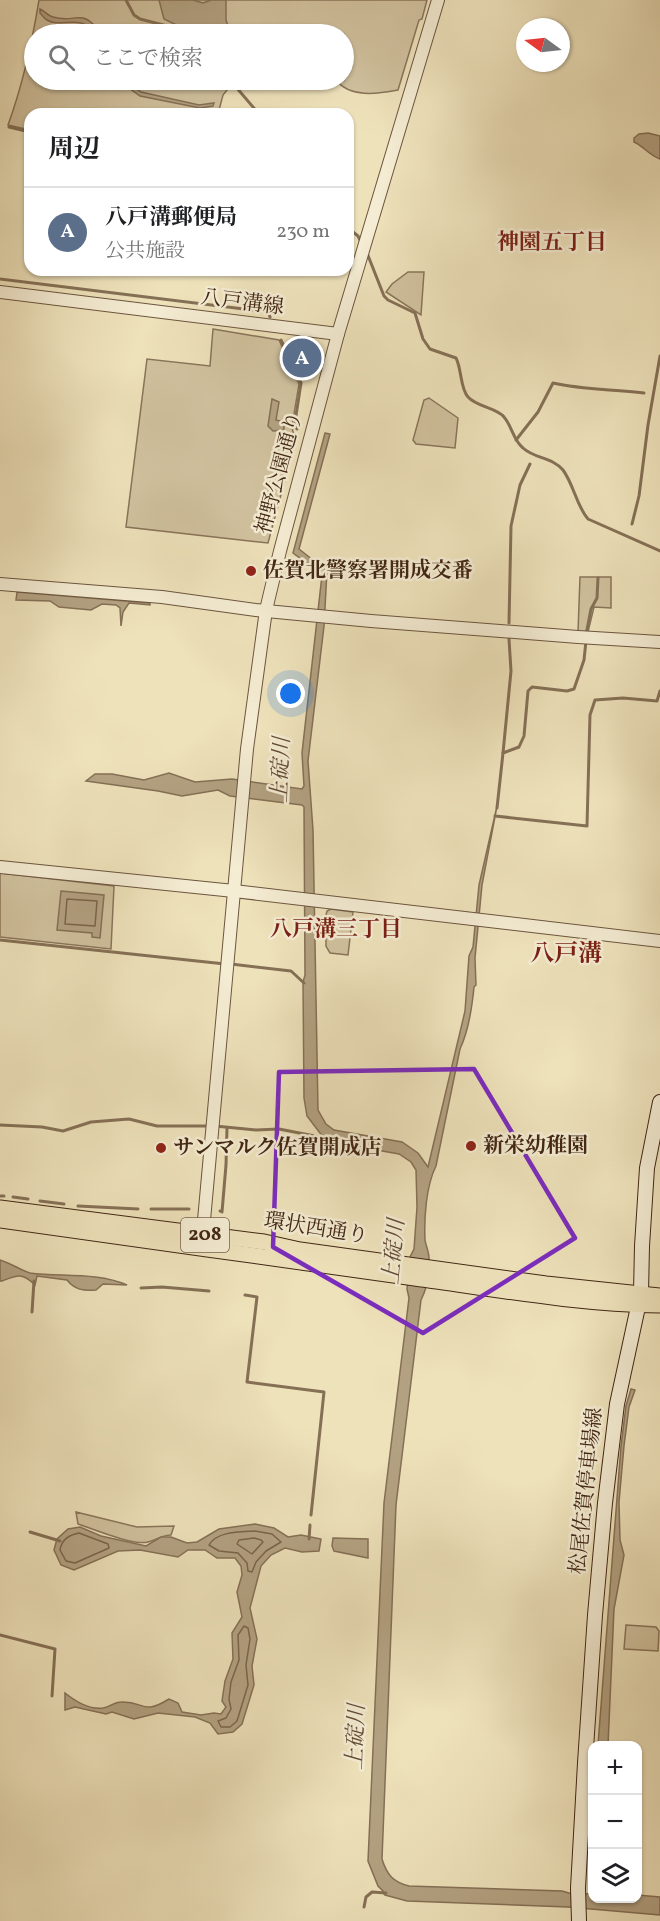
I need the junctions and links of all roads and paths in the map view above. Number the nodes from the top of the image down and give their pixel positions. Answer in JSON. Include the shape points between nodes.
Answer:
{"nodes":[{"id":1,"x":438,"y":0,"type":"edge"},
{"id":2,"x":0,"y":292,"type":"edge"},
{"id":3,"x":338,"y":334,"type":"junction"},
{"id":4,"x":0,"y":584,"type":"edge"},
{"id":5,"x":266,"y":610,"type":"junction"},
{"id":6,"x":660,"y":642,"type":"edge"},
{"id":7,"x":0,"y":867,"type":"edge"},
{"id":8,"x":234,"y":891,"type":"junction"},
{"id":9,"x":660,"y":941,"type":"edge"},
{"id":10,"x":660,"y":1102,"type":"edge"},
{"id":11,"x":0,"y":1208,"type":"edge"},
{"id":12,"x":0,"y":1220,"type":"edge"},
{"id":13,"x":202,"y":1241,"type":"junction"},
{"id":14,"x":660,"y":1296,"type":"edge"},
{"id":15,"x":640,"y":1299,"type":"junction"},
{"id":16,"x":660,"y":1305,"type":"edge"},
{"id":17,"x":579,"y":1917,"type":"edge"}],
"edges":[{"from":1,"to":3,"type":"street","name":"神野公園通り"},
{"from":2,"to":3,"type":"street","name":"八戸溝線"},
{"from":3,"to":5,"type":"street","name":"神野公園通り"},
{"from":4,"to":5,"type":"street"},
{"from":5,"to":6,"type":"street"},
{"from":5,"to":8,"type":"street","name":"神野公園通り","via":[[254,688]]},
{"from":7,"to":8,"type":"street"},
{"from":8,"to":9,"type":"street"},
{"from":8,"to":13,"type":"street"},
{"from":10,"to":15,"type":"main road","name":"松尾佐賀停車場線","via":[[647,1168]]},
{"from":11,"to":13,"type":"highway","name":"環状西通り","number":"208"},
{"from":12,"to":13,"type":"highway","name":"環状西通り","number":"208"},
{"from":13,"to":15,"type":"highway","name":"環状西通り","number":"208","via":[[264,1242],[410,1271],[546,1284]]},
{"from":14,"to":15,"type":"highway","name":"環状西通り","number":"208"},
{"from":15,"to":16,"type":"highway","name":"環状西通り","number":"208"},
{"from":15,"to":17,"type":"main road","name":"松尾佐賀停車場線","via":[[617,1404],[605,1503]]}]}
